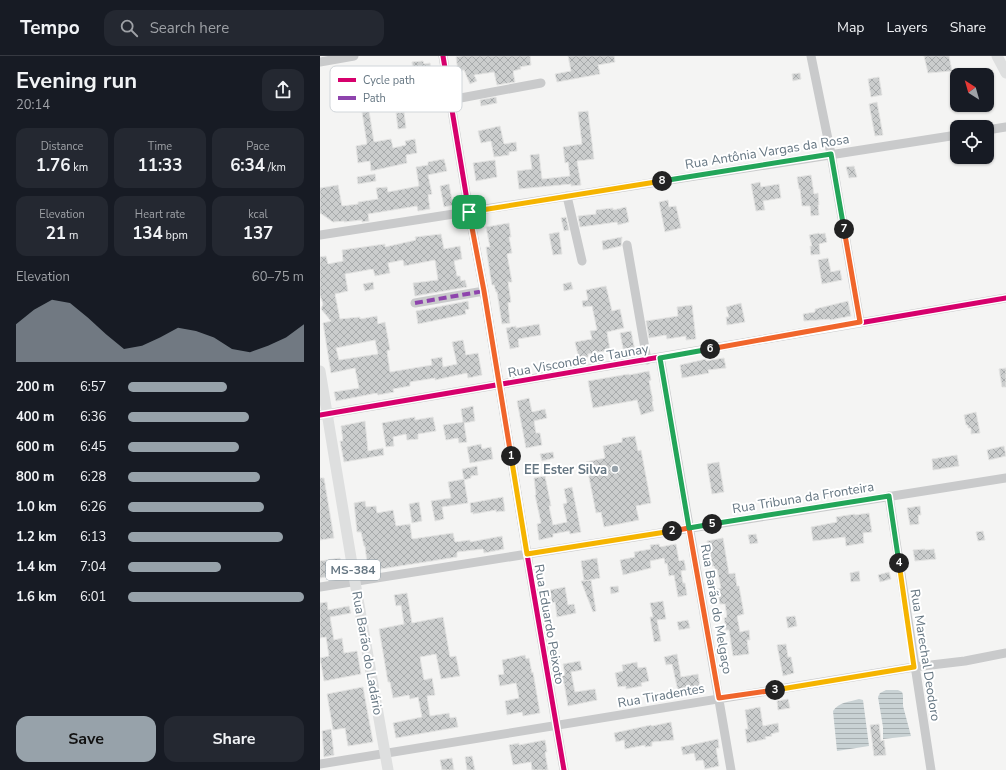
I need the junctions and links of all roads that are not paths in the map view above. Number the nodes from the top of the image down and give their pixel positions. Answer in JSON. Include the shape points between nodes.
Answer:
{"nodes":[{"id":1,"x":354,"y":56,"type":"edge"},
{"id":2,"x":443,"y":56,"type":"edge"},
{"id":3,"x":811,"y":56,"type":"edge"},
{"id":4,"x":997,"y":56,"type":"edge"},
{"id":5,"x":320,"y":62,"type":"edge"},
{"id":6,"x":445,"y":66,"type":"edge"},
{"id":7,"x":1006,"y":74,"type":"edge"},
{"id":8,"x":541,"y":83,"type":"dead end"},
{"id":9,"x":462,"y":98,"type":"edge"},
{"id":10,"x":452,"y":112,"type":"edge"},
{"id":11,"x":1006,"y":127,"type":"edge"},
{"id":12,"x":994,"y":129,"type":"edge"},
{"id":13,"x":950,"y":136,"type":"edge"},
{"id":14,"x":831,"y":154,"type":"junction"},
{"id":15,"x":567,"y":196,"type":"junction"},
{"id":16,"x":469,"y":212,"type":"junction"},
{"id":17,"x":320,"y":235,"type":"edge"},
{"id":18,"x":627,"y":245,"type":"dead end"},
{"id":19,"x":582,"y":262,"type":"dead end"},
{"id":20,"x":484,"y":291,"type":"junction"},
{"id":21,"x":1006,"y":298,"type":"edge"},
{"id":22,"x":415,"y":303,"type":"dead end"},
{"id":23,"x":860,"y":322,"type":"junction"},
{"id":24,"x":660,"y":358,"type":"junction"},
{"id":25,"x":647,"y":360,"type":"junction"},
{"id":26,"x":320,"y":370,"type":"edge"},
{"id":27,"x":499,"y":385,"type":"junction"},
{"id":28,"x":324,"y":414,"type":"edge"},
{"id":29,"x":1006,"y":478,"type":"edge"},
{"id":30,"x":889,"y":496,"type":"junction"},
{"id":31,"x":689,"y":528,"type":"junction"},
{"id":32,"x":527,"y":554,"type":"junction"},
{"id":33,"x":355,"y":582,"type":"junction"},
{"id":34,"x":320,"y":587,"type":"edge"},
{"id":35,"x":1006,"y":653,"type":"edge"},
{"id":36,"x":914,"y":667,"type":"junction"},
{"id":37,"x":719,"y":698,"type":"junction"},
{"id":38,"x":557,"y":726,"type":"junction"},
{"id":39,"x":386,"y":754,"type":"junction"},
{"id":40,"x":320,"y":764,"type":"edge"},
{"id":41,"x":388,"y":770,"type":"edge"},
{"id":42,"x":564,"y":770,"type":"edge"},
{"id":43,"x":732,"y":770,"type":"edge"},
{"id":44,"x":931,"y":770,"type":"edge"}],
"edges":[{"from":1,"to":5,"type":"street"},
{"from":2,"to":6,"type":"street","name":"Rua Eduardo Peixoto"},
{"from":3,"to":14,"type":"street"},
{"from":4,"to":7,"type":"main road"},
{"from":8,"to":9,"type":"street"},
{"from":10,"to":16,"type":"street","name":"Rua Eduardo Peixoto"},
{"from":11,"to":12,"type":"street"},
{"from":13,"to":14,"type":"street","name":"Rua Antônia Vargas da Rosa"},
{"from":14,"to":15,"type":"street","name":"Rua Antônia Vargas da Rosa"},
{"from":14,"to":23,"type":"street"},
{"from":15,"to":16,"type":"street","name":"Rua Antônia Vargas da Rosa"},
{"from":15,"to":19,"type":"street"},
{"from":16,"to":17,"type":"street","name":"Rua Antônia Vargas da Rosa"},
{"from":16,"to":20,"type":"street","name":"Rua Eduardo Peixoto"},
{"from":18,"to":25,"type":"street"},
{"from":20,"to":22,"type":"street"},
{"from":20,"to":27,"type":"street","name":"Rua Eduardo Peixoto"},
{"from":21,"to":23,"type":"street","name":"Rua Visconde de Taunay"},
{"from":23,"to":24,"type":"street","name":"Rua Visconde de Taunay"},
{"from":24,"to":25,"type":"street","name":"Rua Visconde de Taunay"},
{"from":24,"to":31,"type":"street","name":"Rua Barão do Melgaço"},
{"from":25,"to":27,"type":"street","name":"Rua Visconde de Taunay"},
{"from":26,"to":28,"type":"main road","name":"Rua Barão do Ladário","number":"MS-384"},
{"from":27,"to":28,"type":"street","name":"Rua Visconde de Taunay"},
{"from":27,"to":32,"type":"street","name":"Rua Eduardo Peixoto"},
{"from":28,"to":33,"type":"main road","name":"Rua Barão do Ladário","number":"MS-384"},
{"from":29,"to":30,"type":"street","name":"Rua Tribuna da Fronteira"},
{"from":30,"to":31,"type":"street","name":"Rua Tribuna da Fronteira"},
{"from":30,"to":36,"type":"street","name":"Rua Marechal Deodoro"},
{"from":31,"to":32,"type":"street","name":"Rua Tribuna da Fronteira"},
{"from":31,"to":37,"type":"street","name":"Rua Barão do Melgaço"},
{"from":32,"to":33,"type":"street","name":"Rua Tribuna da Fronteira"},
{"from":32,"to":38,"type":"street","name":"Rua Eduardo Peixoto"},
{"from":33,"to":34,"type":"street","name":"Rua Tribuna da Fronteira"},
{"from":33,"to":39,"type":"main road","name":"Rua Barão do Ladário","number":"MS-384"},
{"from":35,"to":36,"type":"street","name":"Rua Tiradentes"},
{"from":36,"to":37,"type":"street","name":"Rua Tiradentes"},
{"from":36,"to":44,"type":"street","name":"Rua Marechal Deodoro"},
{"from":37,"to":38,"type":"street","name":"Rua Tiradentes"},
{"from":37,"to":43,"type":"street","name":"Rua Barão do Melgaço"},
{"from":38,"to":39,"type":"street","name":"Rua Tiradentes"},
{"from":38,"to":42,"type":"street","name":"Rua Eduardo Peixoto"},
{"from":39,"to":40,"type":"street","name":"Rua Tiradentes"},
{"from":39,"to":41,"type":"main road","name":"Rua Barão do Ladário","number":"MS-384"}]}
